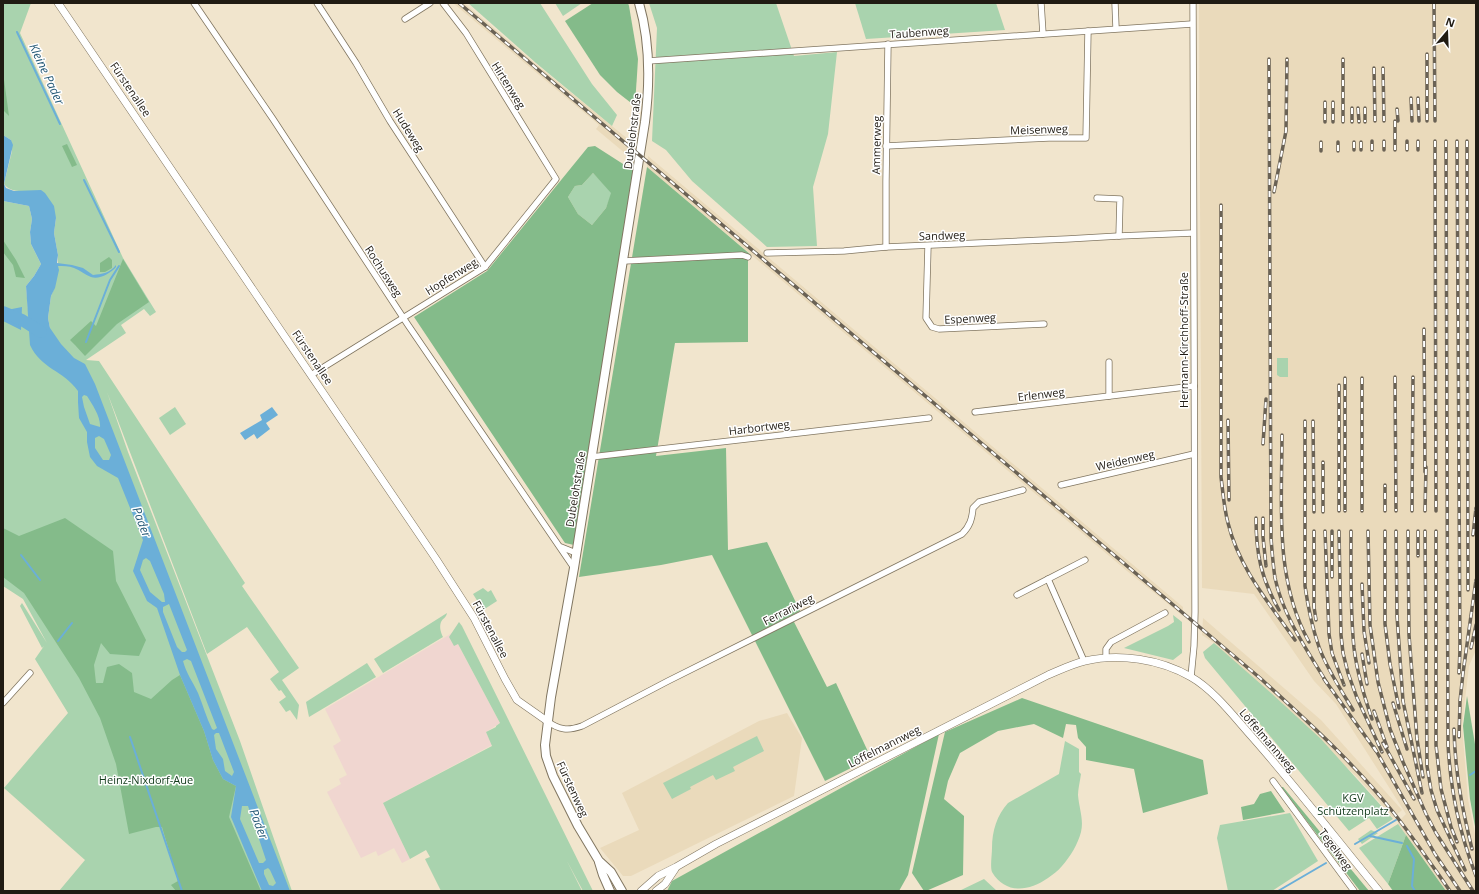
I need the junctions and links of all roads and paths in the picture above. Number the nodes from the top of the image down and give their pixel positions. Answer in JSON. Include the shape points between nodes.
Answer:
{"nodes":[{"id":1,"x":58,"y":3,"type":"edge"},
{"id":2,"x":194,"y":3,"type":"edge"},
{"id":3,"x":317,"y":3,"type":"edge"},
{"id":4,"x":430,"y":3,"type":"edge"},
{"id":5,"x":444,"y":3,"type":"edge"},
{"id":6,"x":639,"y":3,"type":"edge"},
{"id":7,"x":1041,"y":3,"type":"edge"},
{"id":8,"x":1115,"y":3,"type":"edge"},
{"id":9,"x":1193,"y":3,"type":"edge"},
{"id":10,"x":405,"y":19,"type":"dead end"},
{"id":11,"x":1192,"y":24,"type":"junction"},
{"id":12,"x":1116,"y":28,"type":"junction"},
{"id":13,"x":1088,"y":30,"type":"junction"},
{"id":14,"x":1044,"y":34,"type":"junction"},
{"id":15,"x":888,"y":44,"type":"junction"},
{"id":16,"x":648,"y":61,"type":"junction"},
{"id":17,"x":886,"y":146,"type":"junction"},
{"id":18,"x":556,"y":179,"type":"joint"},
{"id":19,"x":1097,"y":198,"type":"dead end"},
{"id":20,"x":1193,"y":233,"type":"junction"},
{"id":21,"x":1119,"y":236,"type":"junction"},
{"id":22,"x":928,"y":246,"type":"junction"},
{"id":23,"x":886,"y":247,"type":"junction"},
{"id":24,"x":767,"y":253,"type":"dead end"},
{"id":25,"x":748,"y":257,"type":"dead end"},
{"id":26,"x":624,"y":261,"type":"junction"},
{"id":27,"x":485,"y":267,"type":"junction"},
{"id":28,"x":403,"y":318,"type":"junction"},
{"id":29,"x":1044,"y":324,"type":"dead end"},
{"id":30,"x":1109,"y":362,"type":"dead end"},
{"id":31,"x":311,"y":375,"type":"junction"},
{"id":32,"x":1194,"y":386,"type":"junction"},
{"id":33,"x":1109,"y":396,"type":"junction"},
{"id":34,"x":975,"y":412,"type":"dead end"},
{"id":35,"x":929,"y":418,"type":"dead end"},
{"id":36,"x":1194,"y":454,"type":"junction"},
{"id":37,"x":591,"y":457,"type":"junction"},
{"id":38,"x":1061,"y":485,"type":"dead end"},
{"id":39,"x":1023,"y":490,"type":"dead end"},
{"id":40,"x":560,"y":547,"type":"junction"},
{"id":41,"x":576,"y":552,"type":"junction"},
{"id":42,"x":1085,"y":560,"type":"dead end"},
{"id":43,"x":574,"y":568,"type":"junction"},
{"id":44,"x":1048,"y":579,"type":"junction"},
{"id":45,"x":1017,"y":594,"type":"dead end"},
{"id":46,"x":1165,"y":613,"type":"dead end"},
{"id":47,"x":1106,"y":658,"type":"junction"},
{"id":48,"x":1084,"y":661,"type":"junction"},
{"id":49,"x":30,"y":673,"type":"dead end"},
{"id":50,"x":1191,"y":677,"type":"junction"},
{"id":51,"x":3,"y":703,"type":"edge"},
{"id":52,"x":547,"y":721,"type":"junction"},
{"id":53,"x":1274,"y":781,"type":"dead end"},
{"id":54,"x":599,"y":861,"type":"junction"},
{"id":55,"x":676,"y":868,"type":"junction"},
{"id":56,"x":610,"y":891,"type":"edge"},
{"id":57,"x":622,"y":891,"type":"edge"},
{"id":58,"x":641,"y":891,"type":"edge"},
{"id":59,"x":656,"y":891,"type":"edge"},
{"id":60,"x":1354,"y":891,"type":"edge"},
{"id":61,"x":1379,"y":891,"type":"edge"}],
"edges":[{"from":1,"to":31,"type":"street","name":"Fürstenallee"},
{"from":2,"to":28,"type":"street","name":"Rochusweg","via":[[273,118]]},
{"from":3,"to":27,"type":"street","name":"Hudeweg"},
{"from":4,"to":10,"type":"street"},
{"from":5,"to":18,"type":"street","name":"Hirtenweg","via":[[466,33]]},
{"from":6,"to":16,"type":"main road","name":"Dubelohstraße"},
{"from":7,"to":14,"type":"street"},
{"from":8,"to":12,"type":"street"},
{"from":9,"to":11,"type":"street","name":"Hermann-Kirchhoff-Straße"},
{"from":11,"to":12,"type":"street","name":"Taubenweg"},
{"from":11,"to":20,"type":"street","name":"Hermann-Kirchhoff-Straße"},
{"from":12,"to":13,"type":"street","name":"Taubenweg"},
{"from":13,"to":14,"type":"street","name":"Taubenweg"},
{"from":13,"to":17,"type":"street","name":"Meisenweg","via":[[1086,138]]},
{"from":14,"to":15,"type":"street","name":"Taubenweg"},
{"from":15,"to":16,"type":"street","name":"Taubenweg"},
{"from":15,"to":17,"type":"street","name":"Ammerweg"},
{"from":16,"to":26,"type":"main road","name":"Dubelohstraße","via":[[645,122]]},
{"from":17,"to":23,"type":"street","name":"Ammerweg"},
{"from":18,"to":27,"type":"street","name":"Hopfenweg"},
{"from":19,"to":21,"type":"street","via":[[1120,199]]},
{"from":20,"to":21,"type":"street","name":"Sandweg"},
{"from":20,"to":32,"type":"street","name":"Hermann-Kirchhoff-Straße"},
{"from":21,"to":22,"type":"street","name":"Sandweg"},
{"from":22,"to":23,"type":"street","name":"Sandweg"},
{"from":22,"to":29,"type":"street","name":"Espenweg","via":[[926,318],[932,327],[939,329]]},
{"from":23,"to":24,"type":"street","name":"Sandweg"},
{"from":25,"to":26,"type":"street","via":[[742,255]]},
{"from":26,"to":37,"type":"main road","name":"Dubelohstraße"},
{"from":27,"to":28,"type":"street","name":"Hopfenweg"},
{"from":28,"to":31,"type":"street","name":"Hopfenweg"},
{"from":28,"to":40,"type":"street","name":"Rochusweg"},
{"from":30,"to":33,"type":"street"},
{"from":31,"to":52,"type":"street","name":"Fürstenallee","via":[[468,608],[517,700]]},
{"from":32,"to":33,"type":"street","name":"Erlenweg"},
{"from":32,"to":36,"type":"street","name":"Hermann-Kirchhoff-Straße"},
{"from":33,"to":34,"type":"street","name":"Erlenweg"},
{"from":35,"to":37,"type":"street","name":"Harbortweg"},
{"from":36,"to":38,"type":"street","name":"Weidenweg"},
{"from":36,"to":50,"type":"street","name":"Hermann-Kirchhoff-Straße","via":[[1194,633]]},
{"from":37,"to":41,"type":"main road","name":"Dubelohstraße"},
{"from":39,"to":52,"type":"street","name":"Ferrariweg","via":[[979,502],[972,508],[972,518],[962,534],[582,726],[567,729],[556,727]]},
{"from":40,"to":41,"type":"street"},
{"from":40,"to":43,"type":"street","name":"Rochusweg"},
{"from":41,"to":43,"type":"main road","name":"Dubelohstraße"},
{"from":42,"to":44,"type":"street"},
{"from":43,"to":52,"type":"main road","name":"Dubelohstraße"},
{"from":44,"to":45,"type":"street"},
{"from":44,"to":48,"type":"street"},
{"from":46,"to":47,"type":"street","via":[[1111,642],[1106,649]]},
{"from":47,"to":48,"type":"street","name":"Löffelmannweg"},
{"from":47,"to":50,"type":"street","name":"Löffelmannweg","via":[[1119,657],[1149,662]]},
{"from":48,"to":55,"type":"street","name":"Löffelmannweg","via":[[1021,688],[716,844]]},
{"from":49,"to":51,"type":"street"},
{"from":50,"to":61,"type":"street","name":"Löffelmannweg","via":[[1207,689],[1286,776]]},
{"from":52,"to":54,"type":"main road","name":"Fürstenweg","via":[[546,756],[586,842]]},
{"from":53,"to":60,"type":"street","name":"Tegelweg"},
{"from":54,"to":56,"type":"main road","name":"Fürstenweg"},
{"from":54,"to":57,"type":"main road","name":"Fürstenweg","via":[[611,872]]},
{"from":55,"to":58,"type":"street","name":"Löffelmannweg","via":[[658,876]]},
{"from":55,"to":59,"type":"street","name":"Löffelmannweg"}]}
